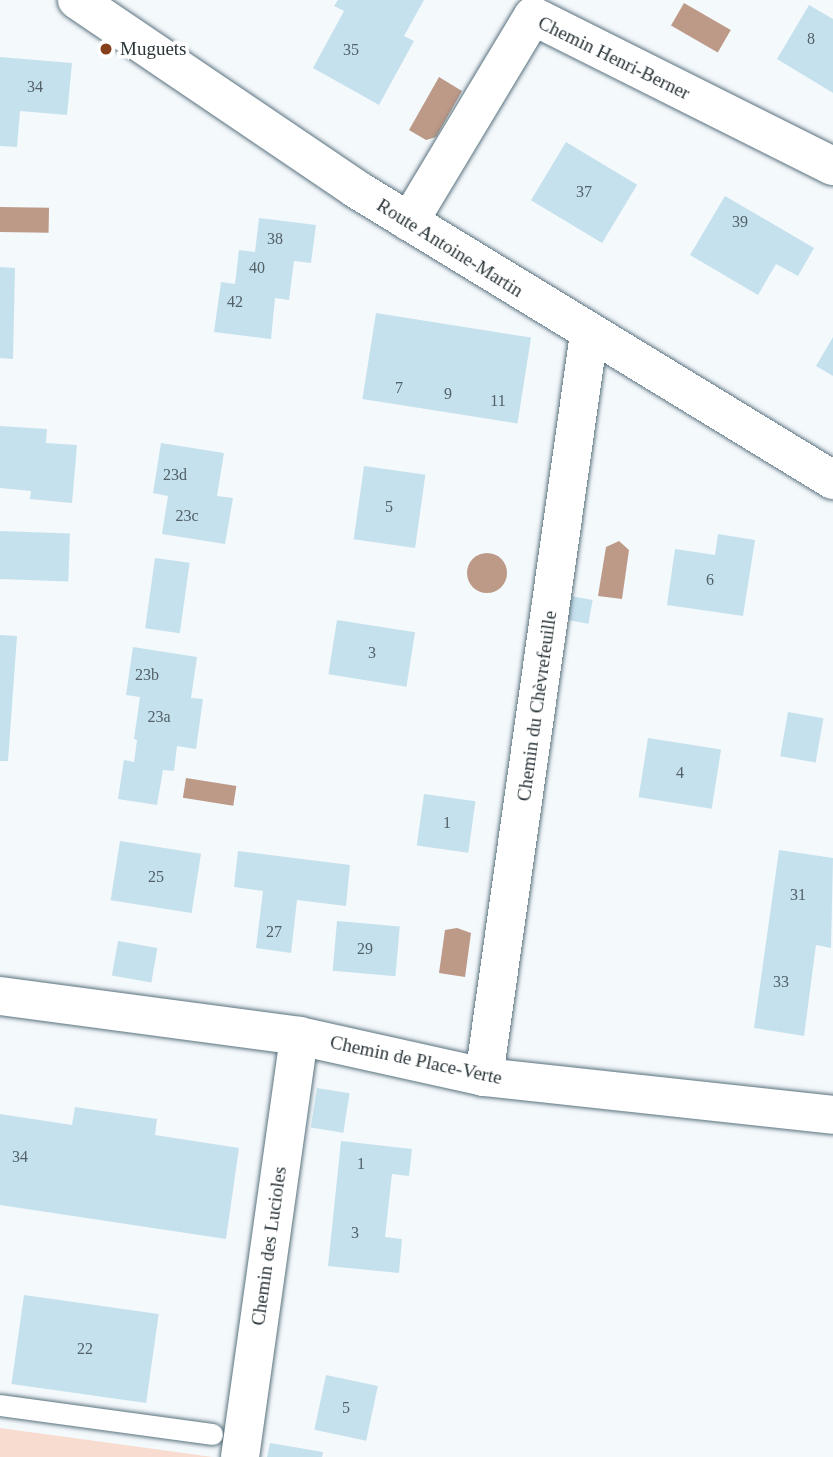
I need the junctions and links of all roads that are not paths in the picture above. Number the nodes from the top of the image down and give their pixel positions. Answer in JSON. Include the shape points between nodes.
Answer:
{"nodes":[{"id":1,"x":77,"y":0,"type":"edge"},
{"id":2,"x":538,"y":8,"type":"edge"},
{"id":3,"x":833,"y":166,"type":"edge"},
{"id":4,"x":409,"y":222,"type":"junction"},
{"id":5,"x":589,"y":334,"type":"junction"},
{"id":6,"x":833,"y":480,"type":"edge"},
{"id":7,"x":0,"y":996,"type":"edge"},
{"id":8,"x":299,"y":1036,"type":"junction"},
{"id":9,"x":484,"y":1077,"type":"junction"},
{"id":10,"x":833,"y":1115,"type":"edge"},
{"id":11,"x":0,"y":1405,"type":"edge"},
{"id":12,"x":226,"y":1445,"type":"edge"}],
"edges":[{"from":1,"to":4,"type":"street","name":"Route Antoine-Martin","via":[[193,83]]},
{"from":2,"to":3,"type":"street","name":"Chemin Henri-Berner"},
{"from":2,"to":4,"type":"street","name":"Chemin Henri-Berner"},
{"from":4,"to":5,"type":"street","name":"Route Antoine-Martin"},
{"from":5,"to":6,"type":"street","name":"Route Antoine-Martin"},
{"from":5,"to":9,"type":"street","name":"Chemin du Chèvrefeuille"},
{"from":7,"to":8,"type":"street","name":"Chemin de Place-Verte"},
{"from":8,"to":9,"type":"street","name":"Chemin de Place-Verte"},
{"from":8,"to":12,"type":"street","name":"Chemin des Lucioles"},
{"from":9,"to":10,"type":"street","name":"Chemin de Place-Verte"},
{"from":11,"to":12,"type":"lane"}]}
